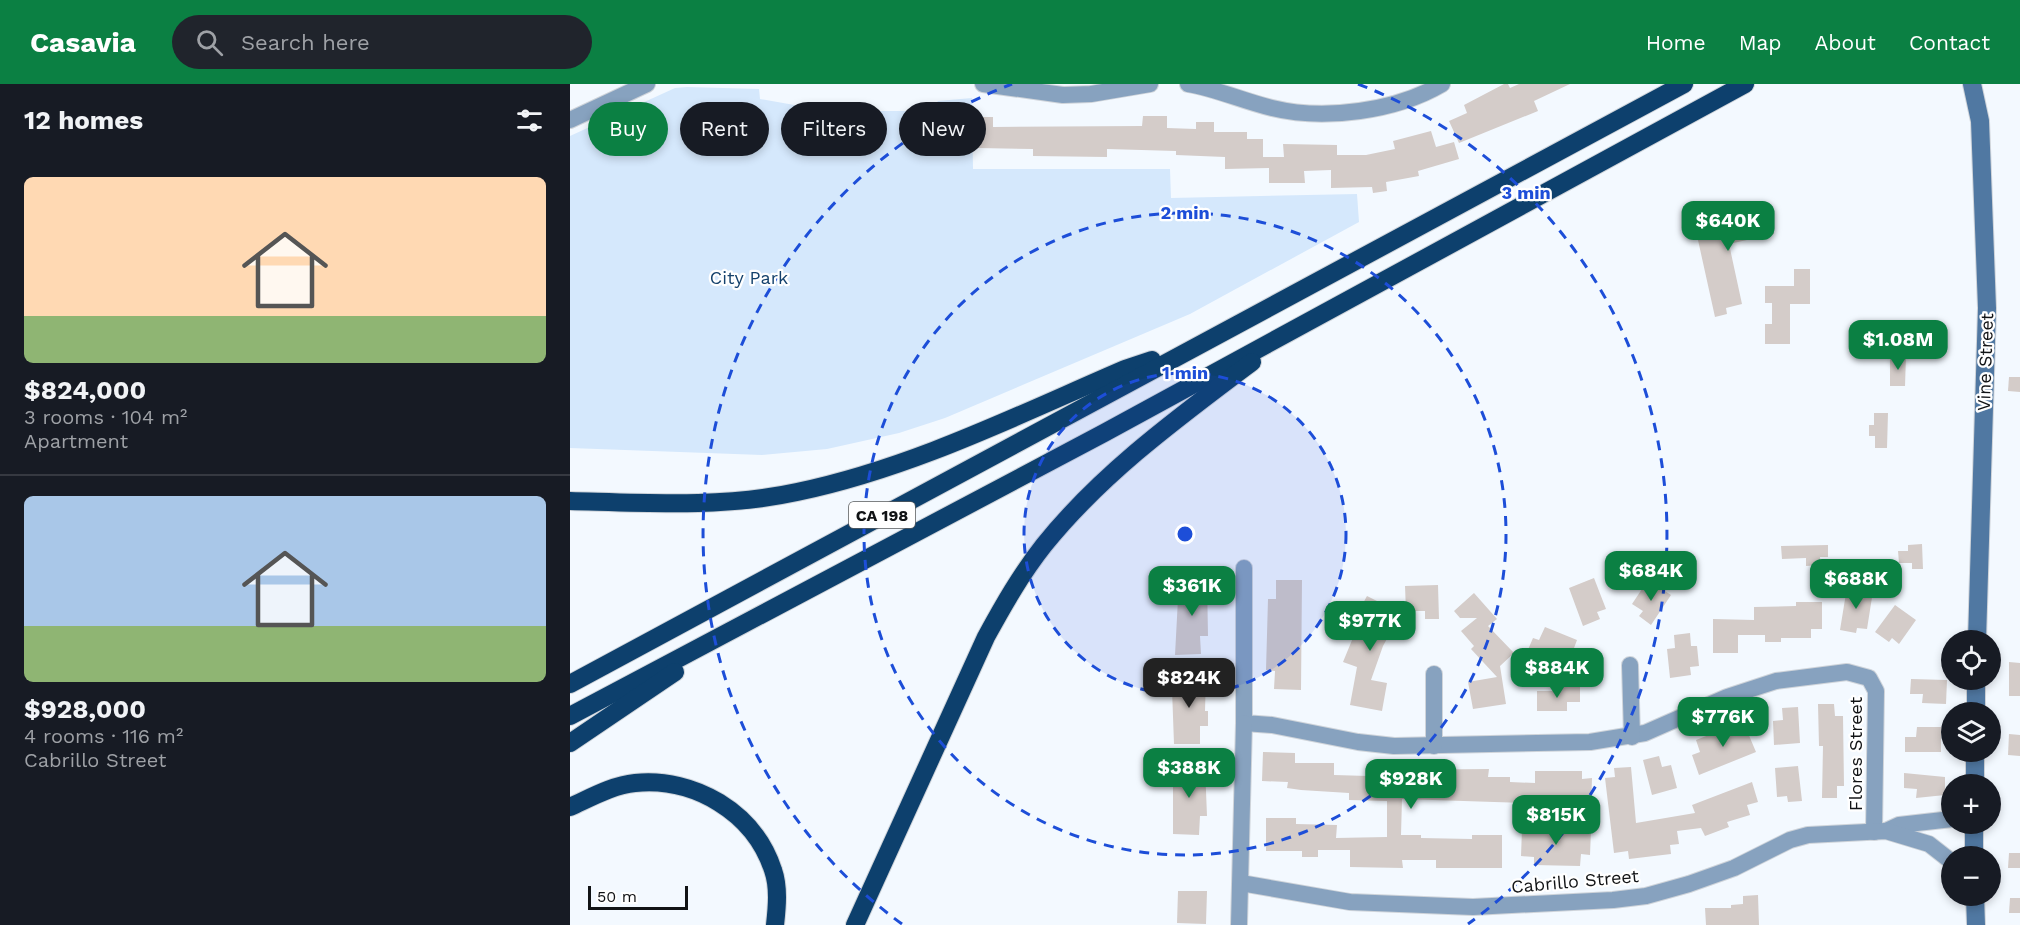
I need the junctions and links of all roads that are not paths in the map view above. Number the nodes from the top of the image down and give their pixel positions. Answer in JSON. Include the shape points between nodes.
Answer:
{"nodes":[{"id":1,"x":647,"y":84,"type":"edge"},
{"id":2,"x":983,"y":84,"type":"edge"},
{"id":3,"x":1150,"y":84,"type":"edge"},
{"id":4,"x":1188,"y":84,"type":"edge"},
{"id":5,"x":1442,"y":84,"type":"edge"},
{"id":6,"x":1684,"y":84,"type":"edge"},
{"id":7,"x":1745,"y":84,"type":"edge"},
{"id":8,"x":1972,"y":84,"type":"edge"},
{"id":9,"x":1064,"y":89,"type":"edge"},
{"id":10,"x":1241,"y":91,"type":"edge"},
{"id":11,"x":570,"y":120,"type":"edge"},
{"id":12,"x":1306,"y":321,"type":"junction"},
{"id":13,"x":1194,"y":347,"type":"junction"},
{"id":14,"x":570,"y":501,"type":"edge"},
{"id":15,"x":1244,"y":568,"type":"dead end"},
{"id":16,"x":755,"y":618,"type":"junction"},
{"id":17,"x":1977,"y":630,"type":"edge"},
{"id":18,"x":1629,"y":665,"type":"dead end"},
{"id":19,"x":1434,"y":674,"type":"dead end"},
{"id":20,"x":570,"y":684,"type":"edge"},
{"id":21,"x":570,"y":717,"type":"edge"},
{"id":22,"x":1244,"y":723,"type":"junction"},
{"id":23,"x":1632,"y":737,"type":"junction"},
{"id":24,"x":570,"y":743,"type":"edge"},
{"id":25,"x":1434,"y":746,"type":"junction"},
{"id":26,"x":570,"y":807,"type":"edge"},
{"id":27,"x":1941,"y":820,"type":"edge"},
{"id":28,"x":1880,"y":831,"type":"junction"},
{"id":29,"x":1941,"y":853,"type":"edge"},
{"id":30,"x":1241,"y":883,"type":"junction"},
{"id":31,"x":1975,"y":906,"type":"edge"},
{"id":32,"x":775,"y":925,"type":"edge"},
{"id":33,"x":855,"y":925,"type":"edge"},
{"id":34,"x":1239,"y":925,"type":"edge"},
{"id":35,"x":1976,"y":925,"type":"edge"}],
"edges":[{"from":1,"to":11,"type":"street"},
{"from":2,"to":9,"type":"street"},
{"from":3,"to":9,"type":"street","via":[[1091,94]]},
{"from":4,"to":10,"type":"street"},
{"from":5,"to":10,"type":"street","via":[[1397,105],[1353,111],[1274,109]]},
{"from":6,"to":13,"type":"highway","number":"CA 198"},
{"from":7,"to":12,"type":"highway","number":"CA 198"},
{"from":8,"to":17,"type":"street","name":"Vine Street","via":[[1980,121],[1987,308]]},
{"from":12,"to":16,"type":"highway","number":"CA 198"},
{"from":12,"to":33,"type":"highway","via":[[1183,414],[1098,487],[1044,545],[1008,596],[986,638]]},
{"from":13,"to":14,"type":"highway","via":[[1125,369],[892,468],[796,493],[723,502]]},
{"from":13,"to":20,"type":"highway","number":"CA 198"},
{"from":15,"to":22,"type":"street"},
{"from":16,"to":21,"type":"highway","number":"CA 198"},
{"from":16,"to":24,"type":"highway","number":"CA 198"},
{"from":18,"to":23,"type":"street"},
{"from":19,"to":25,"type":"street"},
{"from":22,"to":25,"type":"street","via":[[1358,742]]},
{"from":22,"to":30,"type":"street"},
{"from":23,"to":25,"type":"street"},
{"from":23,"to":28,"type":"street","name":"Flores Street","via":[[1761,684],[1839,672],[1857,673],[1869,678],[1876,691]]},
{"from":26,"to":32,"type":"highway","via":[[633,783],[659,782],[715,797],[756,839],[773,870],[778,902]]},
{"from":27,"to":28,"type":"street","name":"Cabrillo Street"},
{"from":28,"to":29,"type":"street","name":"Cabrillo Street","via":[[1929,844]]},
{"from":28,"to":30,"type":"street","name":"Cabrillo Street","via":[[1819,834],[1790,840],[1714,876],[1646,896],[1613,900],[1473,907],[1350,902]]},
{"from":30,"to":34,"type":"street"},
{"from":31,"to":35,"type":"street"}]}
